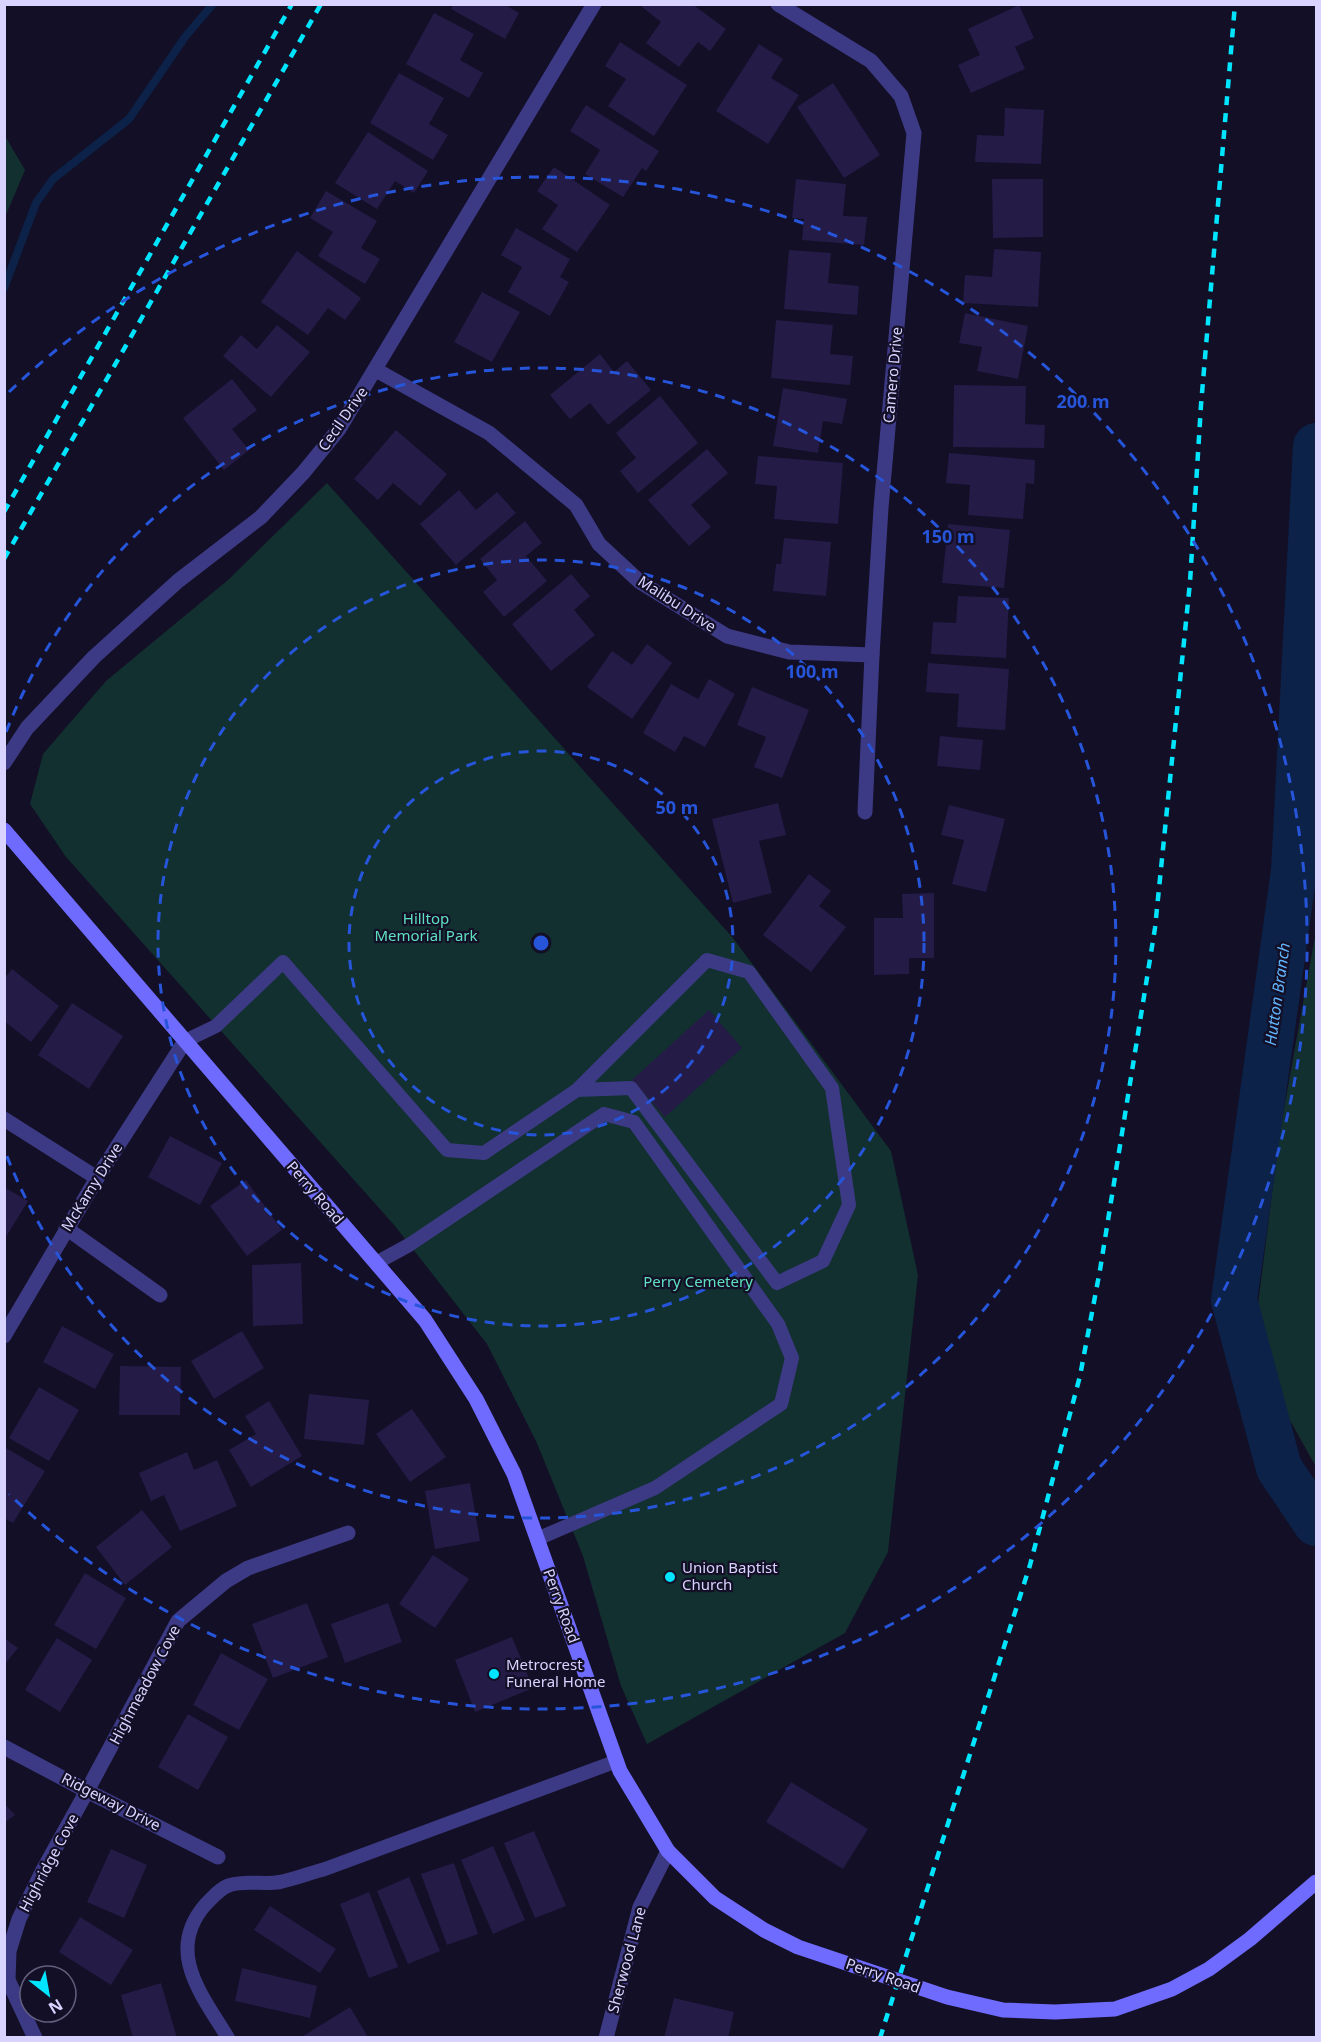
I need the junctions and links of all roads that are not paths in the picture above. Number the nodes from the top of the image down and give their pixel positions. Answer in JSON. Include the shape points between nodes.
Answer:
{"nodes":[{"id":1,"x":594,"y":4,"type":"edge"},
{"id":2,"x":777,"y":4,"type":"edge"},
{"id":3,"x":375,"y":370,"type":"junction"},
{"id":4,"x":872,"y":655,"type":"junction"},
{"id":5,"x":4,"y":763,"type":"edge"},
{"id":6,"x":865,"y":812,"type":"dead end"},
{"id":7,"x":4,"y":830,"type":"edge"},
{"id":8,"x":185,"y":1041,"type":"junction"},
{"id":9,"x":577,"y":1090,"type":"junction"},
{"id":10,"x":4,"y":1119,"type":"edge"},
{"id":11,"x":97,"y":1178,"type":"junction"},
{"id":12,"x":66,"y":1228,"type":"junction"},
{"id":13,"x":376,"y":1263,"type":"junction"},
{"id":14,"x":160,"y":1294,"type":"dead end"},
{"id":15,"x":4,"y":1336,"type":"edge"},
{"id":16,"x":348,"y":1533,"type":"dead end"},
{"id":17,"x":537,"y":1539,"type":"junction"},
{"id":18,"x":4,"y":1747,"type":"edge"},
{"id":19,"x":617,"y":1761,"type":"junction"},
{"id":20,"x":87,"y":1791,"type":"junction"},
{"id":21,"x":668,"y":1851,"type":"junction"},
{"id":22,"x":218,"y":1857,"type":"dead end"},
{"id":23,"x":1317,"y":1882,"type":"edge"},
{"id":24,"x":35,"y":2037,"type":"edge"},
{"id":25,"x":228,"y":2037,"type":"edge"},
{"id":26,"x":606,"y":2037,"type":"edge"}],
"edges":[{"from":1,"to":3,"type":"street","name":"Cecil Drive"},
{"from":2,"to":4,"type":"street","name":"Camero Drive","via":[[871,61],[901,96],[914,133]]},
{"from":3,"to":4,"type":"street","name":"Malibu Drive","via":[[489,433],[576,505],[599,544],[640,582],[727,636],[789,652]]},
{"from":3,"to":5,"type":"street","name":"Cecil Drive","via":[[339,429],[303,473],[261,517],[178,581],[94,657],[27,728]]},
{"from":4,"to":6,"type":"street","name":"Camero Drive"},
{"from":7,"to":8,"type":"street","name":"Perry Road"},
{"from":8,"to":9,"type":"lane","via":[[216,1026],[283,962],[447,1150],[484,1153]]},
{"from":8,"to":11,"type":"street","name":"McKamy Drive"},
{"from":8,"to":13,"type":"street","name":"Perry Road"},
{"from":9,"to":9,"type":"lane","via":[[707,960],[749,972],[832,1088],[849,1205],[823,1262],[777,1283],[631,1088]]},
{"from":10,"to":11,"type":"street"},
{"from":11,"to":12,"type":"street","name":"McKamy Drive"},
{"from":12,"to":14,"type":"street"},
{"from":12,"to":15,"type":"street","name":"McKamy Drive"},
{"from":13,"to":17,"type":"street","name":"Perry Road","via":[[425,1320],[476,1399],[514,1474]]},
{"from":13,"to":17,"type":"lane","via":[[604,1114],[634,1122],[778,1324],[792,1358],[781,1404],[655,1488]]},
{"from":16,"to":20,"type":"street","name":"Highmeadow Cove","via":[[248,1569],[226,1581],[178,1621]]},
{"from":17,"to":19,"type":"street","name":"Perry Road"},
{"from":18,"to":20,"type":"street","name":"Ridgeway Drive"},
{"from":19,"to":21,"type":"street","name":"Perry Road"},
{"from":19,"to":25,"type":"lane","via":[[325,1869],[279,1882],[227,1885],[197,1915],[187,1938],[188,1963],[198,1989]]},
{"from":20,"to":22,"type":"street","name":"Ridgeway Drive"},
{"from":20,"to":24,"type":"street","name":"Highridge Cove","via":[[19,1919],[9,1951],[8,1980]]},
{"from":21,"to":23,"type":"street","name":"Perry Road","via":[[715,1898],[798,1947],[947,1997],[1004,2010],[1115,2009],[1172,1989],[1209,1969],[1250,1939]]},
{"from":21,"to":26,"type":"street","name":"Sherwood Lane","via":[[640,1907]]}]}
